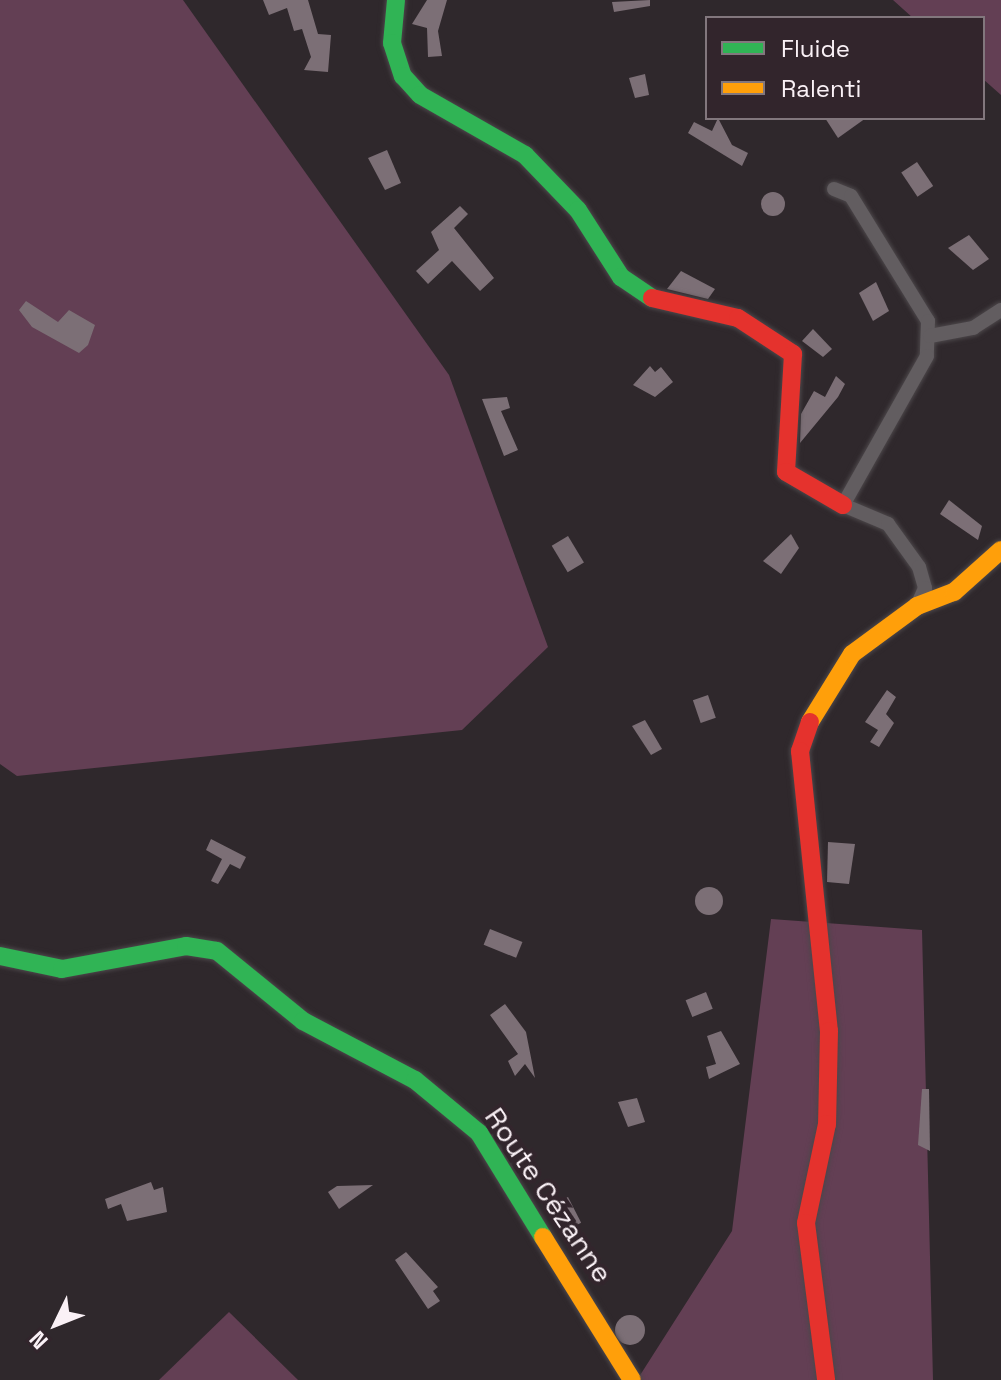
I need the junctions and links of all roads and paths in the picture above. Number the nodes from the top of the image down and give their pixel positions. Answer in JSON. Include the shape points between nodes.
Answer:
{"nodes":[{"id":1,"x":396,"y":0,"type":"edge"},
{"id":2,"x":834,"y":189,"type":"dead end"},
{"id":3,"x":1001,"y":310,"type":"edge"},
{"id":4,"x":930,"y":336,"type":"junction"},
{"id":5,"x":843,"y":505,"type":"junction"},
{"id":6,"x":1001,"y":550,"type":"edge"},
{"id":7,"x":917,"y":606,"type":"junction"},
{"id":8,"x":0,"y":956,"type":"edge"},
{"id":9,"x":632,"y":1380,"type":"edge"},
{"id":10,"x":826,"y":1380,"type":"edge"}],
"edges":[{"from":1,"to":5,"type":"street","via":[[392,43],[403,76],[420,95],[525,155],[578,210],[621,277],[646,297],[738,318],[793,354],[786,472],[794,483]]},
{"from":2,"to":4,"type":"street","via":[[851,196],[915,297]]},
{"from":3,"to":4,"type":"street","via":[[973,328]]},
{"from":4,"to":5,"type":"street","via":[[927,356]]},
{"from":5,"to":7,"type":"street","via":[[888,524],[919,567],[925,588]]},
{"from":6,"to":7,"type":"street","via":[[954,592]]},
{"from":7,"to":10,"type":"street","via":[[852,654],[812,717],[800,751],[829,1031],[827,1124],[806,1223]]},
{"from":8,"to":9,"type":"street","name":"Route Cézanne","via":[[62,969],[186,946],[217,951],[303,1021],[415,1080],[479,1133]]}]}
